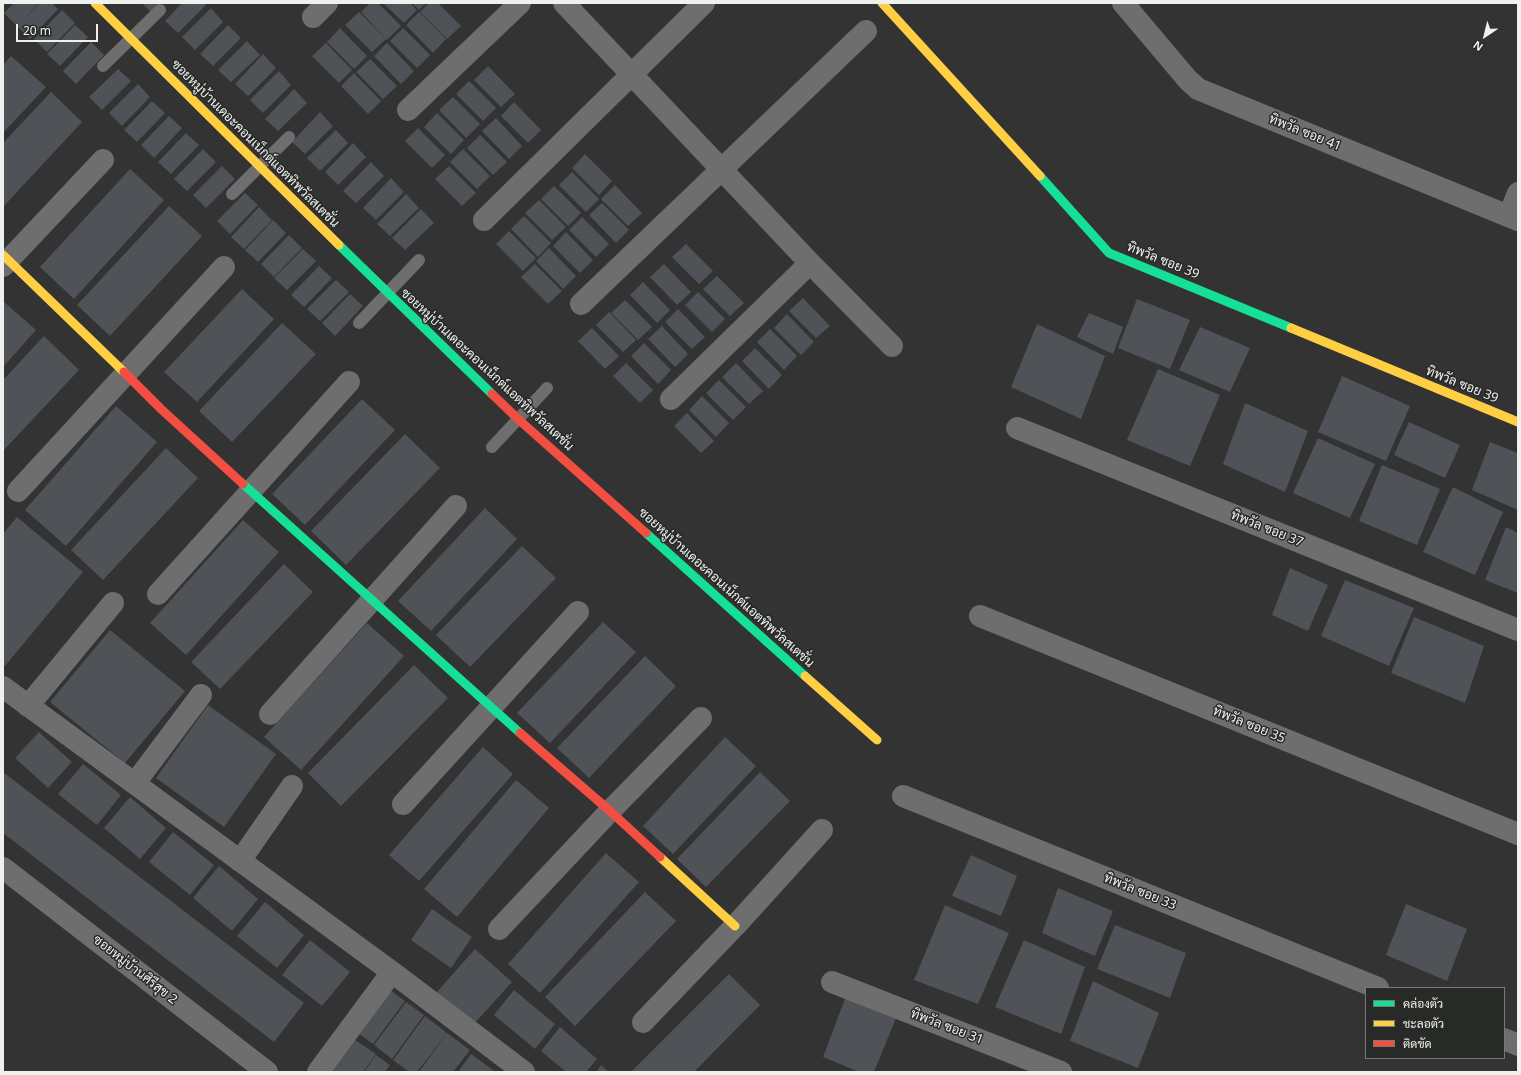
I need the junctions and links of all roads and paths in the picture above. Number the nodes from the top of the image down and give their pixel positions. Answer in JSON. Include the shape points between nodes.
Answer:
{"nodes":[{"id":1,"x":95,"y":3,"type":"edge"},
{"id":2,"x":520,"y":3,"type":"edge"},
{"id":3,"x":564,"y":3,"type":"edge"},
{"id":4,"x":704,"y":3,"type":"edge"},
{"id":5,"x":882,"y":3,"type":"edge"},
{"id":6,"x":1124,"y":3,"type":"edge"},
{"id":7,"x":160,"y":10,"type":"dead end"},
{"id":8,"x":866,"y":31,"type":"dead end"},
{"id":9,"x":130,"y":39,"type":"junction"},
{"id":10,"x":103,"y":66,"type":"dead end"},
{"id":11,"x":631,"y":75,"type":"junction"},
{"id":12,"x":408,"y":110,"type":"dead end"},
{"id":13,"x":289,"y":137,"type":"dead end"},
{"id":14,"x":103,"y":160,"type":"dead end"},
{"id":15,"x":260,"y":166,"type":"junction"},
{"id":16,"x":721,"y":169,"type":"junction"},
{"id":17,"x":1518,"y":193,"type":"edge"},
{"id":18,"x":232,"y":194,"type":"dead end"},
{"id":19,"x":1513,"y":218,"type":"edge"},
{"id":20,"x":484,"y":220,"type":"dead end"},
{"id":21,"x":5,"y":260,"type":"edge"},
{"id":22,"x":419,"y":260,"type":"dead end"},
{"id":23,"x":810,"y":263,"type":"junction"},
{"id":24,"x":224,"y":267,"type":"dead end"},
{"id":25,"x":387,"y":293,"type":"junction"},
{"id":26,"x":581,"y":304,"type":"dead end"},
{"id":27,"x":359,"y":323,"type":"dead end"},
{"id":28,"x":892,"y":346,"type":"dead end"},
{"id":29,"x":126,"y":373,"type":"junction"},
{"id":30,"x":349,"y":382,"type":"dead end"},
{"id":31,"x":547,"y":388,"type":"dead end"},
{"id":32,"x":671,"y":399,"type":"dead end"},
{"id":33,"x":518,"y":419,"type":"junction"},
{"id":34,"x":1518,"y":422,"type":"edge"},
{"id":35,"x":1017,"y":428,"type":"dead end"},
{"id":36,"x":492,"y":447,"type":"dead end"},
{"id":37,"x":18,"y":490,"type":"dead end"},
{"id":38,"x":250,"y":491,"type":"junction"},
{"id":39,"x":456,"y":506,"type":"dead end"},
{"id":40,"x":158,"y":594,"type":"dead end"},
{"id":41,"x":372,"y":599,"type":"junction"},
{"id":42,"x":113,"y":602,"type":"dead end"},
{"id":43,"x":578,"y":612,"type":"dead end"},
{"id":44,"x":980,"y":616,"type":"dead end"},
{"id":45,"x":1518,"y":630,"type":"edge"},
{"id":46,"x":3,"y":687,"type":"edge"},
{"id":47,"x":201,"y":695,"type":"dead end"},
{"id":48,"x":28,"y":706,"type":"junction"},
{"id":49,"x":490,"y":707,"type":"junction"},
{"id":50,"x":270,"y":714,"type":"dead end"},
{"id":51,"x":701,"y":718,"type":"dead end"},
{"id":52,"x":877,"y":740,"type":"dead end"},
{"id":53,"x":135,"y":784,"type":"junction"},
{"id":54,"x":292,"y":786,"type":"dead end"},
{"id":55,"x":903,"y":796,"type":"dead end"},
{"id":56,"x":403,"y":804,"type":"dead end"},
{"id":57,"x":610,"y":811,"type":"junction"},
{"id":58,"x":822,"y":830,"type":"dead end"},
{"id":59,"x":1518,"y":834,"type":"edge"},
{"id":60,"x":240,"y":861,"type":"junction"},
{"id":61,"x":3,"y":868,"type":"edge"},
{"id":62,"x":735,"y":926,"type":"junction"},
{"id":63,"x":499,"y":929,"type":"dead end"},
{"id":64,"x":392,"y":972,"type":"junction"},
{"id":65,"x":832,"y":982,"type":"dead end"},
{"id":66,"x":1376,"y":987,"type":"edge"},
{"id":67,"x":643,"y":1022,"type":"dead end"},
{"id":68,"x":1505,"y":1039,"type":"edge"},
{"id":69,"x":1518,"y":1045,"type":"edge"},
{"id":70,"x":267,"y":1072,"type":"edge"},
{"id":71,"x":318,"y":1072,"type":"edge"},
{"id":72,"x":524,"y":1072,"type":"edge"},
{"id":73,"x":1061,"y":1072,"type":"edge"}],
"edges":[{"from":1,"to":9,"type":"street","name":"ซอยหมู่บ้านเดอะคอนเน็กต์แอตทิพวัลสเตชั่น"},
{"from":2,"to":12,"type":"street"},
{"from":3,"to":11,"type":"street"},
{"from":4,"to":11,"type":"street"},
{"from":5,"to":34,"type":"street","name":"ทิพวัล ซอย 39","via":[[1109,253]]},
{"from":6,"to":19,"type":"street","name":"ทิพวัล ซอย 41","via":[[1198,89]]},
{"from":7,"to":9,"type":"lane"},
{"from":8,"to":16,"type":"street"},
{"from":9,"to":10,"type":"lane"},
{"from":9,"to":15,"type":"street","name":"ซอยหมู่บ้านเดอะคอนเน็กต์แอตทิพวัลสเตชั่น"},
{"from":11,"to":16,"type":"street"},
{"from":11,"to":20,"type":"street"},
{"from":13,"to":15,"type":"lane"},
{"from":14,"to":21,"type":"street"},
{"from":15,"to":18,"type":"lane"},
{"from":15,"to":25,"type":"street","name":"ซอยหมู่บ้านเดอะคอนเน็กต์แอตทิพวัลสเตชั่น"},
{"from":16,"to":23,"type":"street"},
{"from":16,"to":26,"type":"street"},
{"from":17,"to":19,"type":"street"},
{"from":21,"to":29,"type":"street"},
{"from":22,"to":25,"type":"lane"},
{"from":23,"to":28,"type":"street"},
{"from":23,"to":32,"type":"street"},
{"from":24,"to":29,"type":"street"},
{"from":25,"to":27,"type":"lane"},
{"from":25,"to":33,"type":"street","name":"ซอยหมู่บ้านเดอะคอนเน็กต์แอตทิพวัลสเตชั่น"},
{"from":29,"to":37,"type":"street"},
{"from":29,"to":38,"type":"street","via":[[161,410]]},
{"from":30,"to":38,"type":"street"},
{"from":31,"to":33,"type":"lane"},
{"from":33,"to":36,"type":"lane"},
{"from":33,"to":52,"type":"street","name":"ซอยหมู่บ้านเดอะคอนเน็กต์แอตทิพวัลสเตชั่น"},
{"from":35,"to":45,"type":"street","name":"ทิพวัล ซอย 37"},
{"from":38,"to":40,"type":"street"},
{"from":38,"to":41,"type":"street"},
{"from":39,"to":41,"type":"street"},
{"from":41,"to":49,"type":"street"},
{"from":41,"to":50,"type":"street"},
{"from":42,"to":48,"type":"street"},
{"from":43,"to":49,"type":"street"},
{"from":44,"to":59,"type":"street","name":"ทิพวัล ซอย 35"},
{"from":46,"to":48,"type":"street"},
{"from":47,"to":53,"type":"street"},
{"from":48,"to":53,"type":"street"},
{"from":49,"to":56,"type":"street"},
{"from":49,"to":57,"type":"street"},
{"from":51,"to":57,"type":"street"},
{"from":53,"to":60,"type":"street"},
{"from":54,"to":60,"type":"street"},
{"from":55,"to":66,"type":"street","name":"ทิพวัล ซอย 33"},
{"from":57,"to":62,"type":"street"},
{"from":57,"to":63,"type":"street"},
{"from":58,"to":62,"type":"street"},
{"from":60,"to":64,"type":"street"},
{"from":61,"to":70,"type":"street","name":"ซอยหมู่บ้านศิรีสุข 2"},
{"from":62,"to":67,"type":"street"},
{"from":64,"to":71,"type":"street"},
{"from":64,"to":72,"type":"street"},
{"from":65,"to":73,"type":"street","name":"ทิพวัล ซอย 31"},
{"from":68,"to":69,"type":"street"}]}
